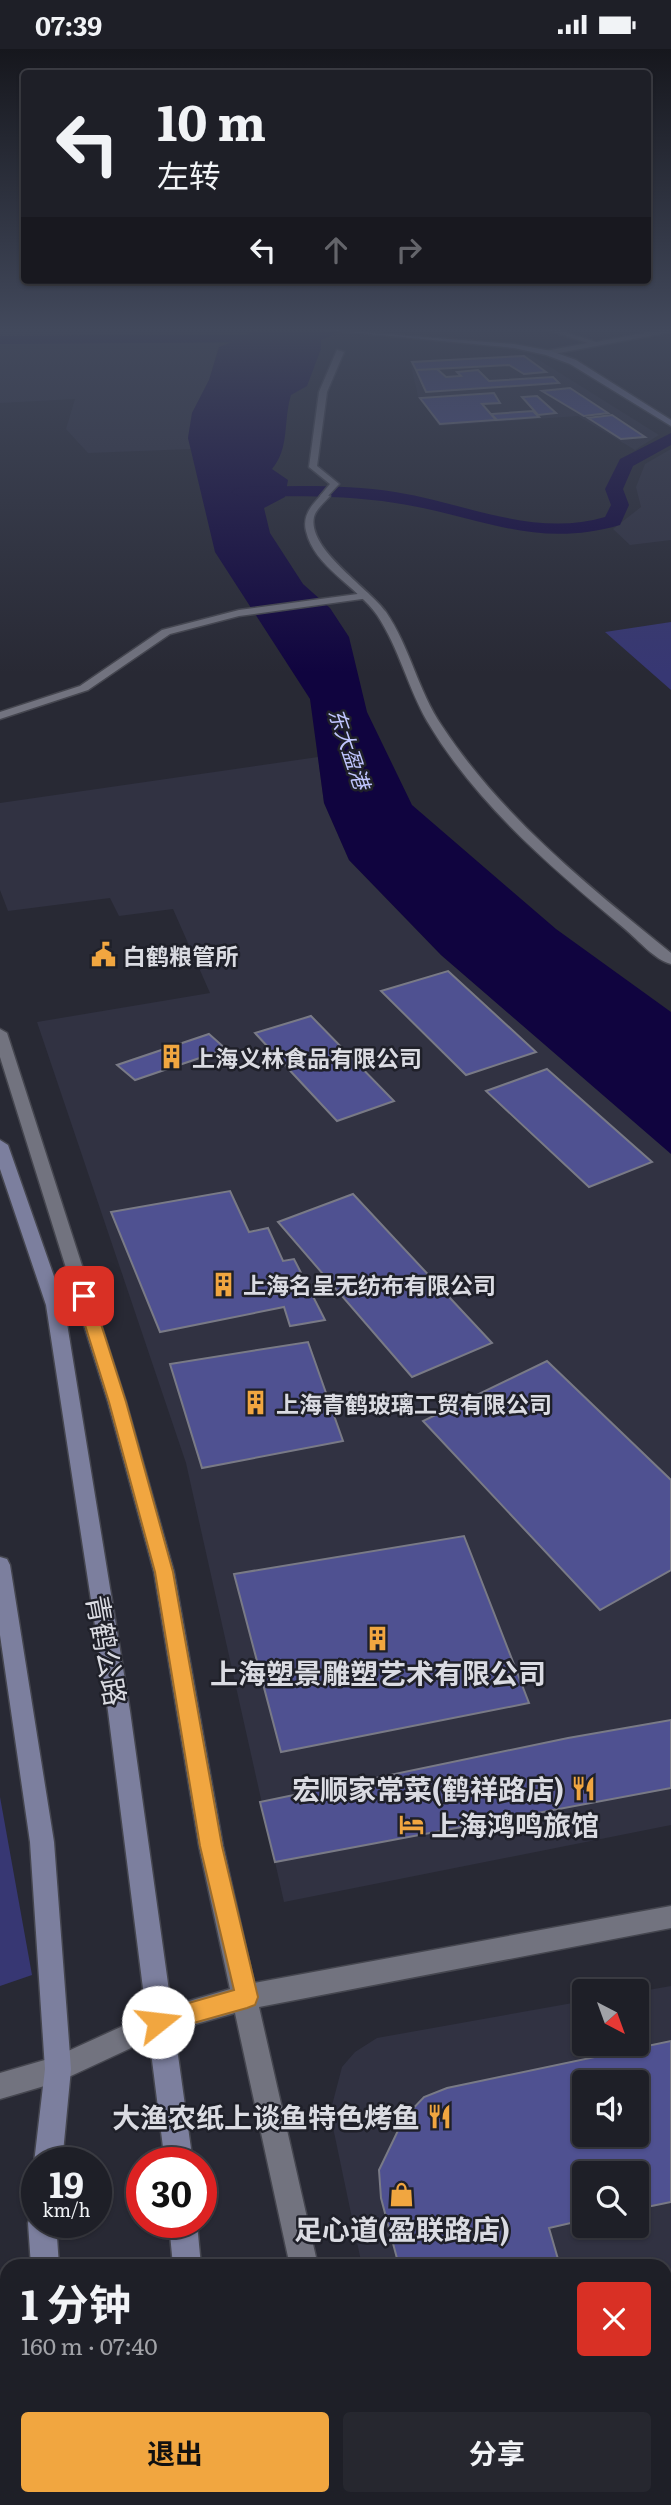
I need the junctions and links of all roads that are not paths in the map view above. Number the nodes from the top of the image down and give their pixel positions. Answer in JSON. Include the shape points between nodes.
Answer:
{"nodes":[{"id":1,"x":316,"y":444,"type":"edge"},
{"id":2,"x":365,"y":596,"type":"junction"},
{"id":3,"x":0,"y":716,"type":"edge"},
{"id":4,"x":671,"y":960,"type":"edge"},
{"id":5,"x":0,"y":1033,"type":"edge"},
{"id":6,"x":0,"y":1145,"type":"edge"},
{"id":7,"x":0,"y":1565,"type":"edge"},
{"id":8,"x":671,"y":1917,"type":"edge"},
{"id":9,"x":247,"y":1997,"type":"junction"},
{"id":10,"x":158,"y":2022,"type":"junction"},
{"id":11,"x":58,"y":2069,"type":"junction"},
{"id":12,"x":0,"y":2085,"type":"edge"},
{"id":13,"x":50,"y":2147,"type":"edge"},
{"id":14,"x":178,"y":2147,"type":"edge"},
{"id":15,"x":43,"y":2238,"type":"edge"},
{"id":16,"x":184,"y":2238,"type":"edge"},
{"id":17,"x":45,"y":2259,"type":"edge"},
{"id":18,"x":186,"y":2259,"type":"edge"},
{"id":19,"x":303,"y":2259,"type":"edge"}],
"edges":[{"from":1,"to":2,"type":"street","via":[[313,467],[335,484],[311,511],[308,524],[340,572]]},
{"from":2,"to":3,"type":"street","via":[[239,613],[166,632],[84,688]]},
{"from":2,"to":4,"type":"street","via":[[395,638],[435,723],[504,812]]},
{"from":5,"to":9,"type":"street","via":[[117,1402],[164,1572],[211,1846]]},
{"from":6,"to":10,"type":"main road","name":"青鹤公路","via":[[54,1305],[119,1710]]},
{"from":7,"to":11,"type":"main road","via":[[42,1842]]},
{"from":8,"to":9,"type":"street"},
{"from":9,"to":10,"type":"street"},
{"from":9,"to":19,"type":"street"},
{"from":10,"to":11,"type":"street"},
{"from":10,"to":14,"type":"main road","name":"青鹤公路"},
{"from":11,"to":12,"type":"street"},
{"from":11,"to":13,"type":"main road"},
{"from":15,"to":17,"type":"main road"},
{"from":16,"to":18,"type":"main road"}]}
